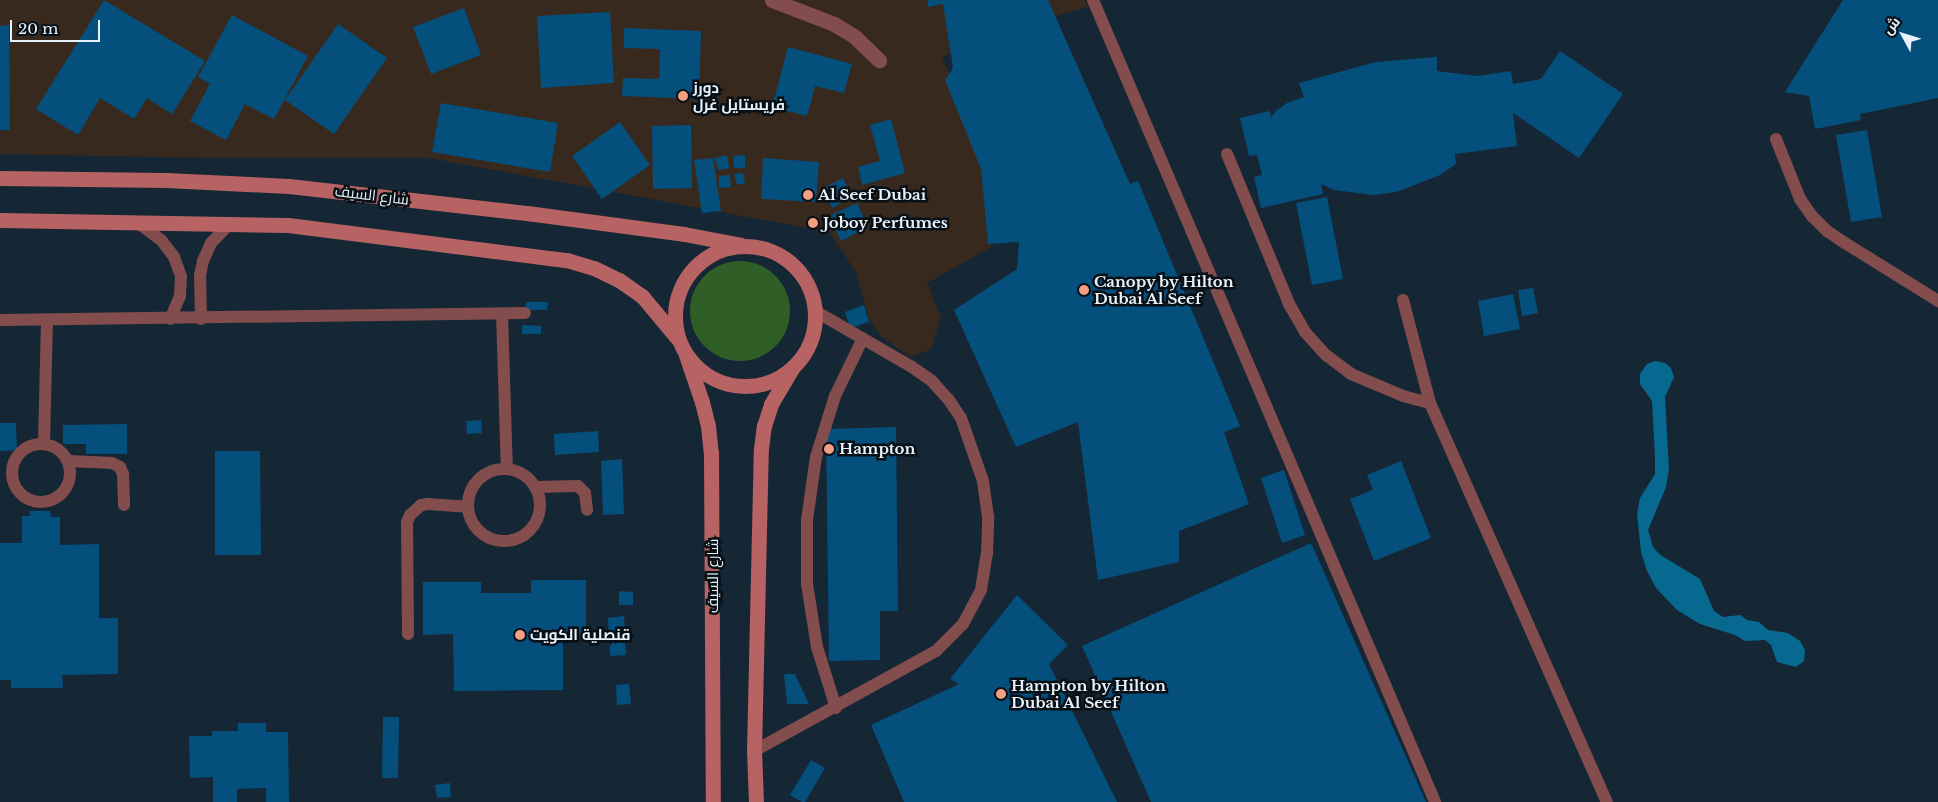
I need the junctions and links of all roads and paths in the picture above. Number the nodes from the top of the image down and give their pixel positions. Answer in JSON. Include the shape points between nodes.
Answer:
{"nodes":[{"id":1,"x":772,"y":0,"type":"edge"},
{"id":2,"x":1093,"y":0,"type":"edge"},
{"id":3,"x":879,"y":60,"type":"dead end"},
{"id":4,"x":1776,"y":139,"type":"dead end"},
{"id":5,"x":1227,"y":154,"type":"dead end"},
{"id":6,"x":0,"y":178,"type":"edge"},
{"id":7,"x":0,"y":220,"type":"edge"},
{"id":8,"x":137,"y":222,"type":"junction"},
{"id":9,"x":230,"y":223,"type":"junction"},
{"id":10,"x":741,"y":245,"type":"junction"},
{"id":11,"x":1403,"y":300,"type":"dead end"},
{"id":12,"x":1938,"y":300,"type":"edge"},
{"id":13,"x":815,"y":311,"type":"junction"},
{"id":14,"x":502,"y":314,"type":"junction"},
{"id":15,"x":525,"y":314,"type":"dead end"},
{"id":16,"x":170,"y":319,"type":"junction"},
{"id":17,"x":201,"y":319,"type":"junction"},
{"id":18,"x":0,"y":320,"type":"edge"},
{"id":19,"x":47,"y":320,"type":"junction"},
{"id":20,"x":863,"y":338,"type":"junction"},
{"id":21,"x":678,"y":339,"type":"junction"},
{"id":22,"x":686,"y":355,"type":"junction"},
{"id":23,"x":793,"y":367,"type":"junction"},
{"id":24,"x":1430,"y":403,"type":"junction"},
{"id":25,"x":44,"y":443,"type":"junction"},
{"id":26,"x":68,"y":461,"type":"junction"},
{"id":27,"x":507,"y":469,"type":"junction"},
{"id":28,"x":535,"y":488,"type":"junction"},
{"id":29,"x":124,"y":505,"type":"dead end"},
{"id":30,"x":467,"y":507,"type":"junction"},
{"id":31,"x":587,"y":510,"type":"dead end"},
{"id":32,"x":408,"y":634,"type":"dead end"},
{"id":33,"x":836,"y":708,"type":"junction"},
{"id":34,"x":754,"y":751,"type":"junction"},
{"id":35,"x":713,"y":802,"type":"edge"},
{"id":36,"x":756,"y":802,"type":"edge"},
{"id":37,"x":1435,"y":802,"type":"edge"},
{"id":38,"x":1608,"y":802,"type":"edge"}],
"edges":[{"from":1,"to":3,"type":"street","via":[[834,24],[854,36]]},
{"from":2,"to":37,"type":"lane"},
{"from":4,"to":12,"type":"lane","via":[[1800,199],[1812,216],[1839,239]]},
{"from":5,"to":24,"type":"lane","via":[[1289,304],[1305,332],[1326,355],[1351,374],[1403,396]]},
{"from":6,"to":10,"type":"street","name":"شارع السيف","via":[[166,180],[289,186],[527,213]]},
{"from":7,"to":8,"type":"street","name":"شارع السيف"},
{"from":8,"to":9,"type":"street","name":"شارع السيف"},
{"from":8,"to":16,"type":"lane","via":[[162,241],[174,257],[180,276],[180,296]]},
{"from":9,"to":17,"type":"lane","via":[[211,242],[203,261]]},
{"from":9,"to":21,"type":"street","name":"شارع السيف","via":[[335,230],[567,260],[594,268],[642,296]]},
{"from":10,"to":13,"type":"street","name":"شارع السيف","via":[[768,250],[792,263],[804,276],[812,293]]},
{"from":10,"to":21,"type":"street","name":"شارع السيف","via":[[706,257],[692,270],[676,302]]},
{"from":11,"to":24,"type":"lane"},
{"from":13,"to":20,"type":"lane"},
{"from":13,"to":23,"type":"street","name":"شارع السيف","via":[[813,332],[806,351]]},
{"from":14,"to":15,"type":"lane"},
{"from":14,"to":17,"type":"lane"},
{"from":14,"to":27,"type":"lane"},
{"from":16,"to":17,"type":"lane"},
{"from":16,"to":19,"type":"lane"},
{"from":18,"to":19,"type":"lane"},
{"from":19,"to":25,"type":"lane"},
{"from":20,"to":33,"type":"lane","via":[[829,414],[816,457],[807,520],[807,584],[817,647]]},
{"from":20,"to":33,"type":"lane","via":[[932,382],[961,418],[983,481],[988,517],[987,554],[981,590],[963,624],[943,645]]},
{"from":21,"to":22,"type":"street","name":"شارع السيف"},
{"from":22,"to":23,"type":"street","name":"شارع السيف","via":[[711,378],[745,386],[779,378]]},
{"from":22,"to":35,"type":"street","name":"شارع السيف","via":[[702,402],[711,453]]},
{"from":23,"to":34,"type":"street","name":"شارع السيف","via":[[771,404],[761,449]]},
{"from":24,"to":38,"type":"lane"},
{"from":25,"to":26,"type":"lane","via":[[62,452]]},
{"from":25,"to":26,"type":"lane","via":[[24,448],[12,464],[13,484],[19,493],[37,503],[57,498],[69,481]]},
{"from":26,"to":29,"type":"lane","via":[[112,463],[120,467]]},
{"from":27,"to":28,"type":"lane","via":[[528,478]]},
{"from":27,"to":30,"type":"lane","via":[[483,475],[474,484]]},
{"from":28,"to":30,"type":"lane","via":[[539,499],[536,522],[519,538],[496,541],[485,537],[470,519]]},
{"from":28,"to":31,"type":"lane","via":[[578,486],[586,493]]},
{"from":30,"to":32,"type":"lane","via":[[428,504],[421,505],[410,515]]},
{"from":33,"to":34,"type":"lane"},
{"from":34,"to":36,"type":"street","name":"شارع السيف"}]}
